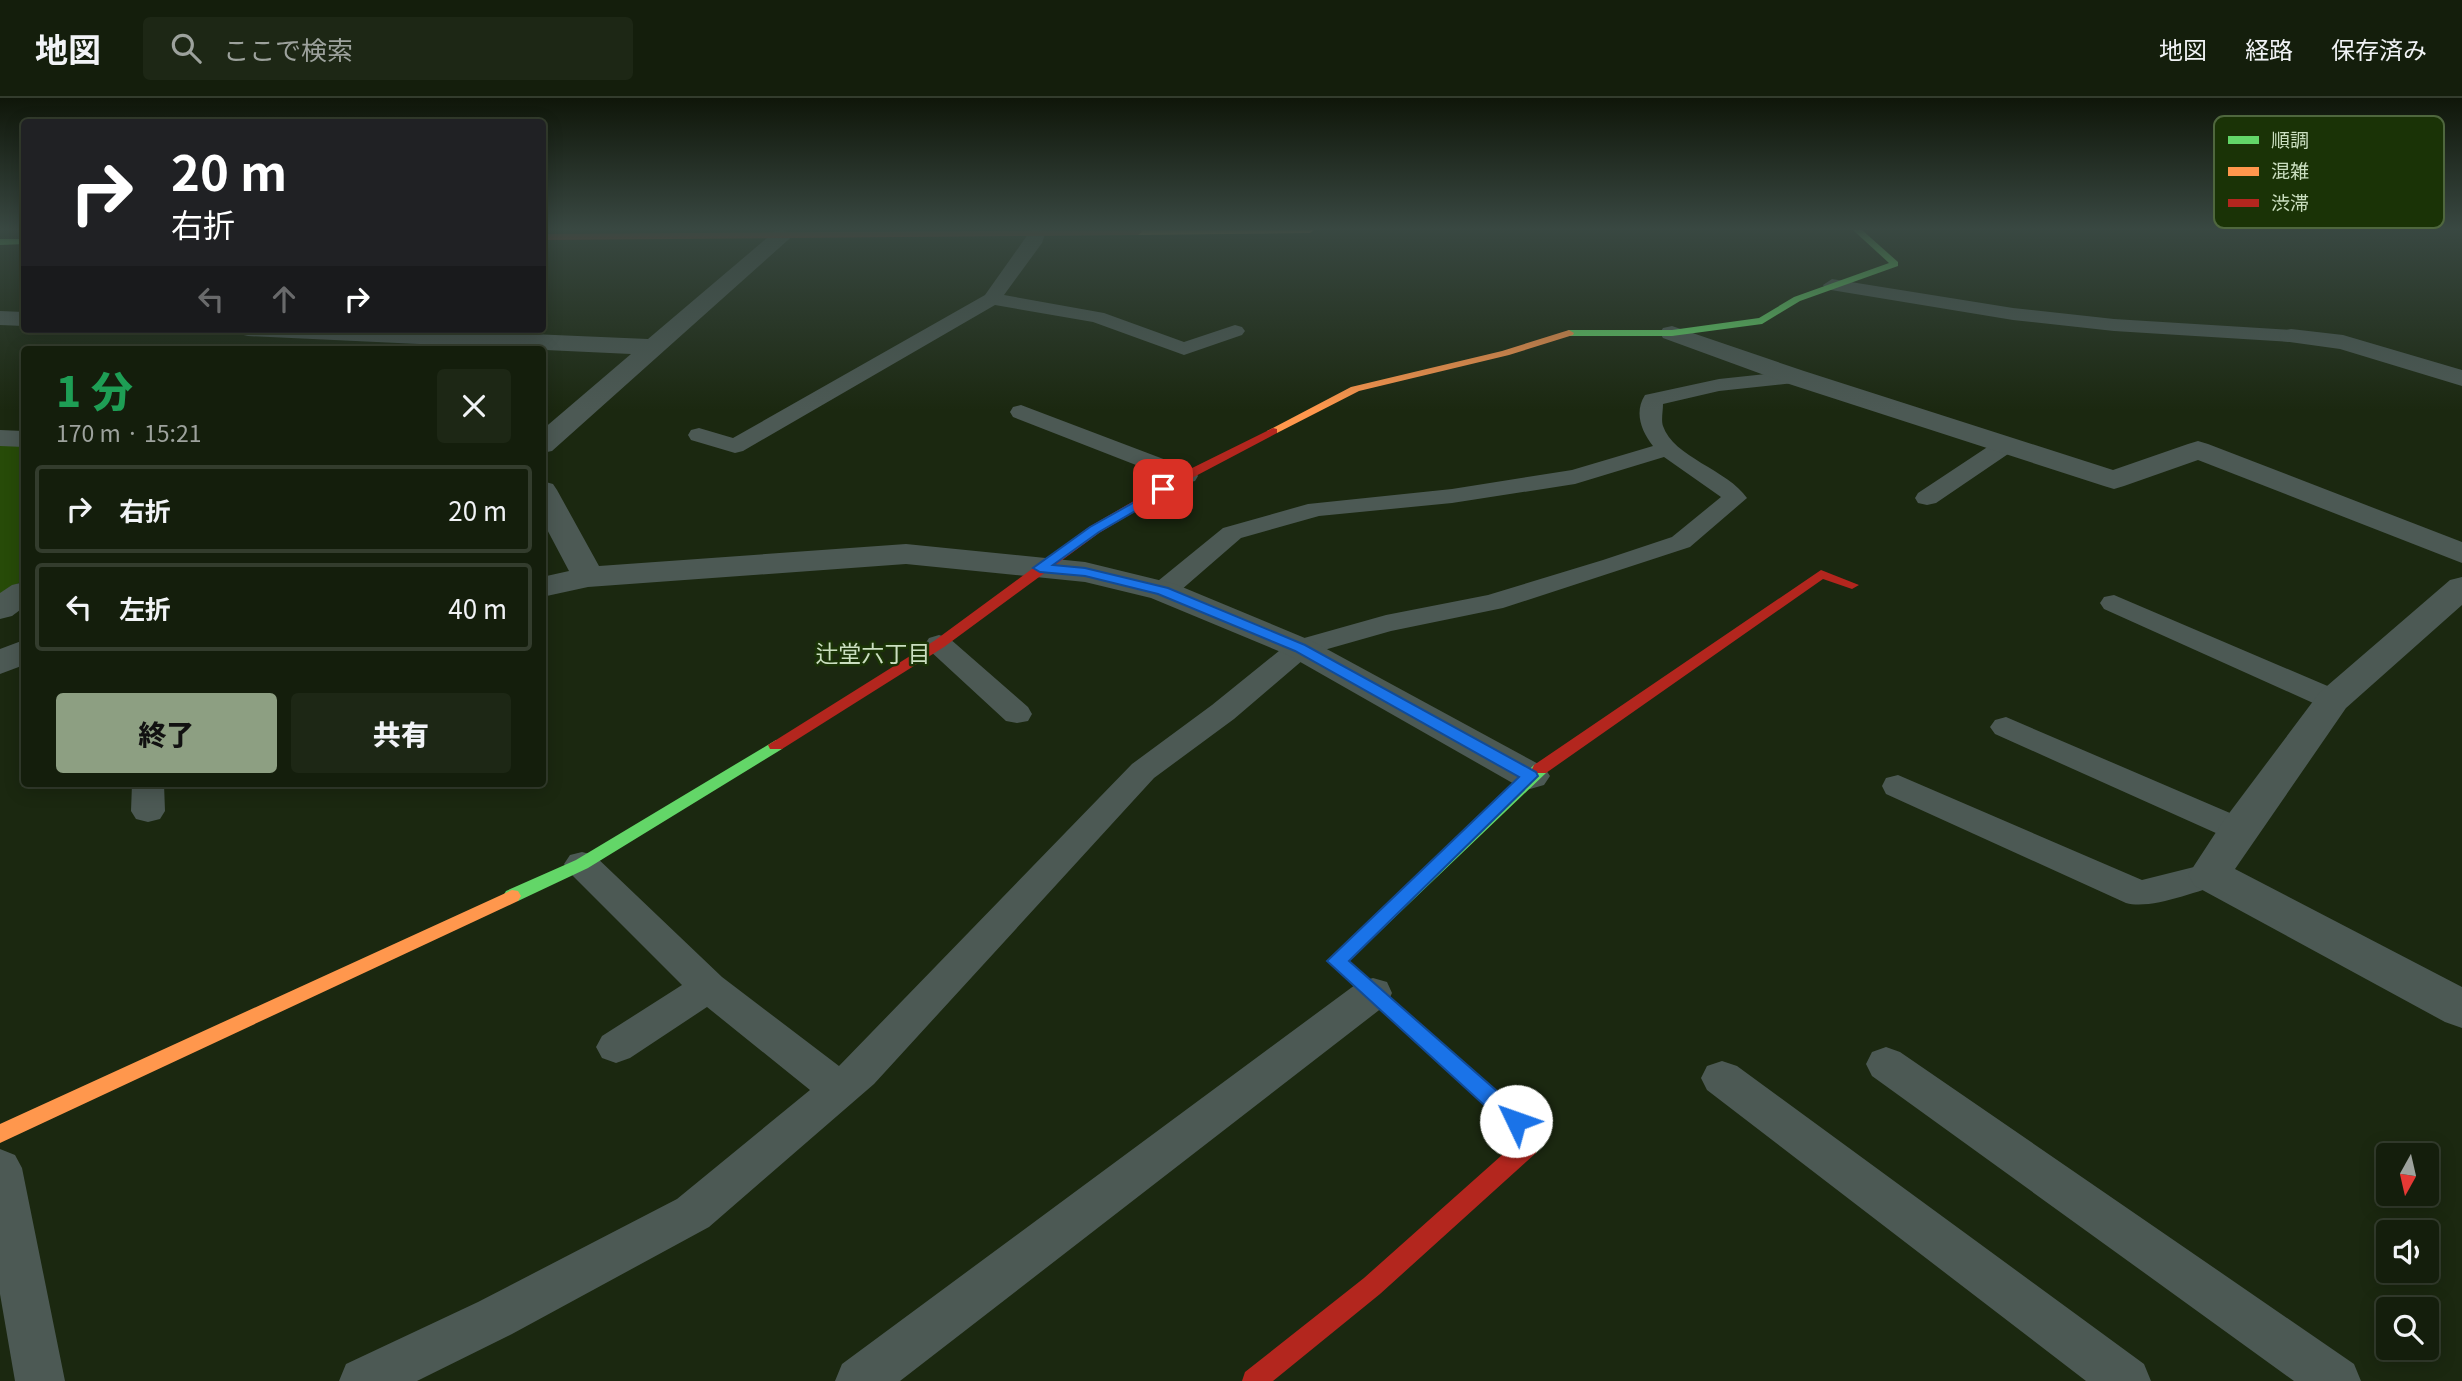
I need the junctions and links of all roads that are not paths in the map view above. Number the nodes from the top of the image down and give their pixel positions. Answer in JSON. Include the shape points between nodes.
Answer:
{"nodes":[{"id":1,"x":718,"y":290,"type":"edge"},
{"id":2,"x":999,"y":290,"type":"edge"},
{"id":3,"x":1820,"y":290,"type":"edge"},
{"id":4,"x":1862,"y":290,"type":"edge"},
{"id":5,"x":992,"y":299,"type":"junction"},
{"id":6,"x":0,"y":318,"type":"edge"},
{"id":7,"x":21,"y":319,"type":"edge"},
{"id":8,"x":1235,"y":331,"type":"dead end"},
{"id":9,"x":338,"y":333,"type":"edge"},
{"id":10,"x":1672,"y":333,"type":"junction"},
{"id":11,"x":2291,"y":336,"type":"joint"},
{"id":12,"x":652,"y":347,"type":"junction"},
{"id":13,"x":1794,"y":377,"type":"junction"},
{"id":14,"x":2462,"y":378,"type":"edge"},
{"id":15,"x":1021,"y":412,"type":"dead end"},
{"id":16,"x":699,"y":435,"type":"dead end"},
{"id":17,"x":0,"y":438,"type":"edge"},
{"id":18,"x":21,"y":439,"type":"edge"},
{"id":19,"x":546,"y":441,"type":"edge"},
{"id":20,"x":2006,"y":445,"type":"junction"},
{"id":21,"x":1667,"y":449,"type":"junction"},
{"id":22,"x":1186,"y":476,"type":"junction"},
{"id":23,"x":546,"y":497,"type":"edge"},
{"id":24,"x":1927,"y":498,"type":"dead end"},
{"id":25,"x":2462,"y":553,"type":"edge"},
{"id":26,"x":1040,"y":568,"type":"junction"},
{"id":27,"x":588,"y":576,"type":"junction"},
{"id":28,"x":1852,"y":585,"type":"dead end"},
{"id":29,"x":546,"y":586,"type":"edge"},
{"id":30,"x":2462,"y":587,"type":"edge"},
{"id":31,"x":1163,"y":591,"type":"junction"},
{"id":32,"x":21,"y":594,"type":"edge"},
{"id":33,"x":2114,"y":603,"type":"dead end"},
{"id":34,"x":0,"y":609,"type":"edge"},
{"id":35,"x":0,"y":633,"type":"edge"},
{"id":36,"x":21,"y":636,"type":"edge"},
{"id":37,"x":939,"y":644,"type":"junction"},
{"id":38,"x":1300,"y":648,"type":"junction"},
{"id":39,"x":21,"y":652,"type":"edge"},
{"id":40,"x":0,"y":663,"type":"edge"},
{"id":41,"x":2333,"y":700,"type":"junction"},
{"id":42,"x":1017,"y":714,"type":"dead end"},
{"id":43,"x":2006,"y":727,"type":"dead end"},
{"id":44,"x":1530,"y":776,"type":"junction"},
{"id":45,"x":1898,"y":786,"type":"dead end"},
{"id":46,"x":2239,"y":830,"type":"junction"},
{"id":47,"x":582,"y":864,"type":"junction"},
{"id":48,"x":2210,"y":875,"type":"junction"},
{"id":49,"x":708,"y":987,"type":"junction"},
{"id":50,"x":1373,"y":993,"type":"junction"},
{"id":51,"x":2462,"y":1009,"type":"edge"},
{"id":52,"x":616,"y":1047,"type":"dead end"},
{"id":53,"x":1886,"y":1064,"type":"dead end"},
{"id":54,"x":1722,"y":1078,"type":"dead end"},
{"id":55,"x":840,"y":1090,"type":"junction"},
{"id":56,"x":0,"y":1134,"type":"edge"},
{"id":57,"x":0,"y":1168,"type":"edge"},
{"id":58,"x":40,"y":1381,"type":"edge"},
{"id":59,"x":364,"y":1381,"type":"edge"},
{"id":60,"x":860,"y":1381,"type":"edge"},
{"id":61,"x":1254,"y":1381,"type":"edge"},
{"id":62,"x":2126,"y":1381,"type":"edge"},
{"id":63,"x":2336,"y":1381,"type":"edge"}],
"edges":[{"from":1,"to":12,"type":"street"},
{"from":2,"to":5,"type":"lane"},
{"from":3,"to":10,"type":"street","via":[[1762,321]]},
{"from":4,"to":11,"type":"lane","via":[[2114,325]]},
{"from":5,"to":8,"type":"lane","via":[[1097,317],[1184,349]]},
{"from":5,"to":16,"type":"lane","via":[[735,446]]},
{"from":6,"to":7,"type":"street"},
{"from":9,"to":12,"type":"street"},
{"from":10,"to":13,"type":"street"},
{"from":10,"to":22,"type":"street","via":[[1575,331],[1355,389]]},
{"from":11,"to":14,"type":"street","via":[[2343,342]]},
{"from":12,"to":19,"type":"street"},
{"from":13,"to":20,"type":"street"},
{"from":13,"to":21,"type":"lane","via":[[1719,385],[1653,400],[1651,425]]},
{"from":15,"to":22,"type":"lane"},
{"from":17,"to":18,"type":"street"},
{"from":20,"to":24,"type":"lane"},
{"from":20,"to":25,"type":"street","via":[[2114,480],[2198,450]]},
{"from":21,"to":31,"type":"lane","via":[[1575,477],[1452,496],[1317,509],[1232,533]]},
{"from":21,"to":38,"type":"lane","via":[[1735,498],[1681,542],[1493,602],[1386,622]]},
{"from":22,"to":26,"type":"street"},
{"from":23,"to":27,"type":"street"},
{"from":26,"to":27,"type":"street","via":[[906,554]]},
{"from":26,"to":31,"type":"street","via":[[1085,572]]},
{"from":26,"to":37,"type":"street"},
{"from":27,"to":29,"type":"street"},
{"from":28,"to":44,"type":"street","via":[[1821,574]]},
{"from":30,"to":41,"type":"street"},
{"from":31,"to":38,"type":"street"},
{"from":32,"to":34,"type":"street"},
{"from":33,"to":41,"type":"lane"},
{"from":35,"to":36,"type":"street"},
{"from":37,"to":42,"type":"lane"},
{"from":37,"to":47,"type":"street"},
{"from":38,"to":44,"type":"street"},
{"from":38,"to":55,"type":"lane","via":[[1143,771]]},
{"from":39,"to":40,"type":"street"},
{"from":41,"to":46,"type":"street"},
{"from":43,"to":46,"type":"lane"},
{"from":44,"to":50,"type":"street","via":[[1337,961]]},
{"from":45,"to":48,"type":"lane","via":[[2139,894]]},
{"from":46,"to":48,"type":"street"},
{"from":47,"to":49,"type":"lane"},
{"from":47,"to":56,"type":"street"},
{"from":48,"to":51,"type":"street"},
{"from":49,"to":52,"type":"lane"},
{"from":49,"to":55,"type":"lane"},
{"from":50,"to":60,"type":"lane"},
{"from":50,"to":61,"type":"street","via":[[1536,1139],[1372,1286]]},
{"from":53,"to":63,"type":"lane"},
{"from":54,"to":62,"type":"lane"},
{"from":55,"to":59,"type":"lane","via":[[693,1213]]},
{"from":57,"to":58,"type":"lane"}]}
